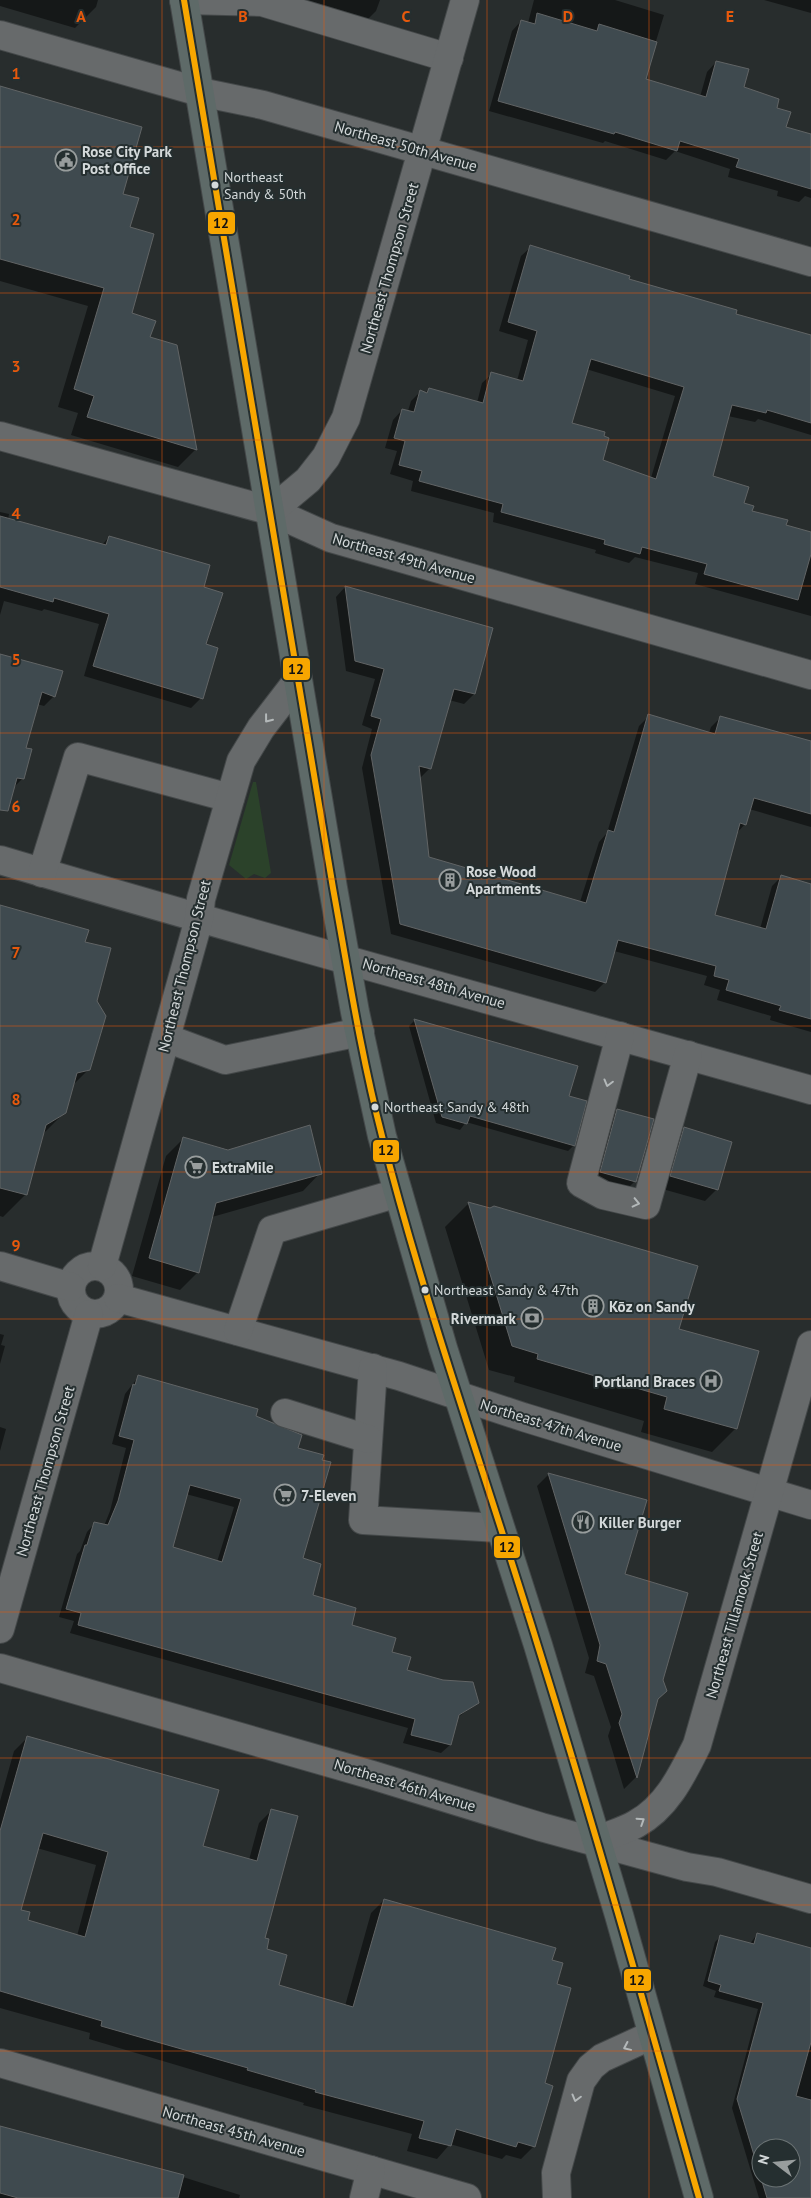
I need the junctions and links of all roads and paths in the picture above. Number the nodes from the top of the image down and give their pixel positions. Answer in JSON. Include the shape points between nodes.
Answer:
{"nodes":[{"id":1,"x":184,"y":0,"type":"edge"},
{"id":2,"x":466,"y":0,"type":"edge"},
{"id":3,"x":0,"y":35,"type":"edge"},
{"id":4,"x":449,"y":58,"type":"junction"},
{"id":5,"x":200,"y":92,"type":"junction"},
{"id":6,"x":423,"y":150,"type":"junction"},
{"id":7,"x":811,"y":262,"type":"edge"},
{"id":8,"x":0,"y":436,"type":"edge"},
{"id":9,"x":271,"y":511,"type":"junction"},
{"id":10,"x":811,"y":675,"type":"edge"},
{"id":11,"x":298,"y":680,"type":"junction"},
{"id":12,"x":230,"y":798,"type":"junction"},
{"id":13,"x":0,"y":860,"type":"edge"},
{"id":14,"x":42,"y":873,"type":"junction"},
{"id":15,"x":199,"y":919,"type":"junction"},
{"id":16,"x":346,"y":958,"type":"junction"},
{"id":17,"x":360,"y":1032,"type":"junction"},
{"id":18,"x":620,"y":1036,"type":"junction"},
{"id":19,"x":166,"y":1038,"type":"junction"},
{"id":20,"x":688,"y":1055,"type":"junction"},
{"id":21,"x":811,"y":1090,"type":"edge"},
{"id":22,"x":398,"y":1193,"type":"junction"},
{"id":23,"x":0,"y":1266,"type":"edge"},
{"id":24,"x":102,"y":1266,"type":"junction"},
{"id":25,"x":71,"y":1287,"type":"junction"},
{"id":26,"x":118,"y":1298,"type":"junction"},
{"id":27,"x":89,"y":1314,"type":"junction"},
{"id":28,"x":238,"y":1331,"type":"junction"},
{"id":29,"x":811,"y":1345,"type":"edge"},
{"id":30,"x":374,"y":1368,"type":"junction"},
{"id":31,"x":459,"y":1396,"type":"junction"},
{"id":32,"x":286,"y":1413,"type":"dead end"},
{"id":33,"x":368,"y":1439,"type":"junction"},
{"id":34,"x":769,"y":1493,"type":"junction"},
{"id":35,"x":811,"y":1505,"type":"edge"},
{"id":36,"x":499,"y":1528,"type":"junction"},
{"id":37,"x":0,"y":1628,"type":"edge"},
{"id":38,"x":0,"y":1668,"type":"edge"},
{"id":39,"x":596,"y":1841,"type":"junction"},
{"id":40,"x":811,"y":1899,"type":"edge"},
{"id":41,"x":652,"y":2035,"type":"junction"},
{"id":42,"x":0,"y":2063,"type":"edge"},
{"id":43,"x":371,"y":2170,"type":"junction"},
{"id":44,"x":364,"y":2198,"type":"edge"},
{"id":45,"x":467,"y":2198,"type":"edge"},
{"id":46,"x":557,"y":2198,"type":"edge"},
{"id":47,"x":700,"y":2198,"type":"edge"}],
"edges":[{"from":1,"to":4,"type":"street","via":[[262,2]]},
{"from":1,"to":5,"type":"main road"},
{"from":2,"to":4,"type":"street","name":"Northeast Thompson Street"},
{"from":3,"to":5,"type":"street","name":"Northeast 50th Avenue"},
{"from":4,"to":6,"type":"street","name":"Northeast Thompson Street"},
{"from":5,"to":6,"type":"street","name":"Northeast 50th Avenue","via":[[263,105]]},
{"from":5,"to":9,"type":"main road"},
{"from":6,"to":7,"type":"street","name":"Northeast 50th Avenue"},
{"from":6,"to":9,"type":"street","name":"Northeast Thompson Street","via":[[346,418],[326,457],[308,480]]},
{"from":8,"to":9,"type":"street","name":"Northeast 49th Avenue"},
{"from":9,"to":10,"type":"street","name":"Northeast 49th Avenue","via":[[331,538]]},
{"from":9,"to":11,"type":"main road"},
{"from":11,"to":12,"type":"street","name":"Northeast Thompson Street","one_way":true,"via":[[250,745]]},
{"from":11,"to":16,"type":"main road"},
{"from":12,"to":14,"type":"street","via":[[78,757]]},
{"from":12,"to":15,"type":"street","name":"Northeast Thompson Street","via":[[201,899]]},
{"from":13,"to":14,"type":"street","name":"Northeast 48th Avenue"},
{"from":14,"to":15,"type":"street","name":"Northeast 48th Avenue"},
{"from":15,"to":16,"type":"street","name":"Northeast 48th Avenue"},
{"from":15,"to":19,"type":"street","name":"Northeast Thompson Street"},
{"from":16,"to":17,"type":"main road"},
{"from":16,"to":18,"type":"street","name":"Northeast 48th Avenue"},
{"from":17,"to":19,"type":"street","via":[[224,1060]]},
{"from":17,"to":22,"type":"main road"},
{"from":18,"to":20,"type":"street","name":"Northeast 48th Avenue"},
{"from":18,"to":20,"type":"street","one_way":true,"via":[[581,1183],[603,1195],[646,1205]]},
{"from":19,"to":24,"type":"street","name":"Northeast Thompson Street"},
{"from":20,"to":21,"type":"street","name":"Northeast 48th Avenue"},
{"from":22,"to":28,"type":"street","via":[[272,1230]]},
{"from":22,"to":31,"type":"main road"},
{"from":23,"to":25,"type":"street"},
{"from":24,"to":25,"type":"street","via":[[83,1269]]},
{"from":24,"to":26,"type":"street","via":[[115,1277]]},
{"from":25,"to":27,"type":"street","via":[[75,1304]]},
{"from":26,"to":27,"type":"street","via":[[104,1313]]},
{"from":26,"to":28,"type":"street","name":"Northeast 47th Avenue"},
{"from":27,"to":37,"type":"street","name":"Northeast Thompson Street"},
{"from":28,"to":30,"type":"street","name":"Northeast 47th Avenue"},
{"from":29,"to":34,"type":"street","name":"Northeast Tillamook Street"},
{"from":30,"to":31,"type":"street","name":"Northeast 47th Avenue"},
{"from":30,"to":33,"type":"street"},
{"from":31,"to":34,"type":"street","name":"Northeast 47th Avenue"},
{"from":31,"to":36,"type":"main road"},
{"from":32,"to":33,"type":"street"},
{"from":33,"to":36,"type":"street","via":[[363,1520]]},
{"from":34,"to":35,"type":"street","name":"Northeast 47th Avenue"},
{"from":39,"to":34,"type":"street","name":"Northeast Tillamook Street","one_way":true,"via":[[636,1824],[658,1809],[680,1780],[697,1745]]},
{"from":36,"to":39,"type":"main road"},
{"from":38,"to":39,"type":"street","name":"Northeast 46th Avenue"},
{"from":39,"to":40,"type":"street","name":"Northeast 46th Avenue"},
{"from":39,"to":41,"type":"main road"},
{"from":41,"to":46,"type":"street","one_way":true,"via":[[602,2058],[581,2081],[556,2173]]},
{"from":41,"to":47,"type":"main road"},
{"from":42,"to":43,"type":"street","name":"Northeast 45th Avenue"},
{"from":43,"to":44,"type":"street"},
{"from":43,"to":45,"type":"street","name":"Northeast 45th Avenue"}]}
